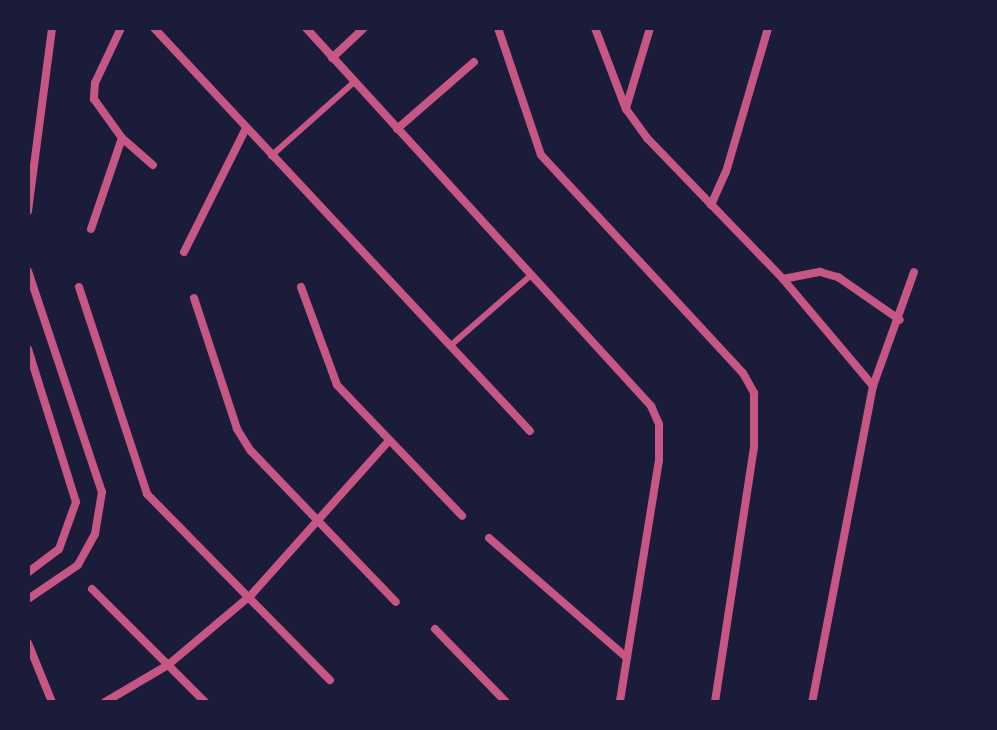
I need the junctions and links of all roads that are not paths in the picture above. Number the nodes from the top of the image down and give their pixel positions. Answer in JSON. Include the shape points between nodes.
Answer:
{"nodes":[{"id":1,"x":52,"y":28,"type":"edge"},
{"id":2,"x":121,"y":28,"type":"edge"},
{"id":3,"x":154,"y":28,"type":"edge"},
{"id":4,"x":306,"y":28,"type":"edge"},
{"id":5,"x":364,"y":28,"type":"edge"},
{"id":6,"x":498,"y":28,"type":"edge"},
{"id":7,"x":595,"y":28,"type":"edge"},
{"id":8,"x":650,"y":28,"type":"edge"},
{"id":9,"x":768,"y":28,"type":"edge"},
{"id":10,"x":332,"y":58,"type":"junction"},
{"id":11,"x":474,"y":62,"type":"dead end"},
{"id":12,"x":354,"y":82,"type":"junction"},
{"id":13,"x":626,"y":109,"type":"junction"},
{"id":14,"x":246,"y":128,"type":"junction"},
{"id":15,"x":397,"y":129,"type":"junction"},
{"id":16,"x":122,"y":138,"type":"junction"},
{"id":17,"x":271,"y":156,"type":"junction"},
{"id":18,"x":153,"y":165,"type":"dead end"},
{"id":19,"x":711,"y":205,"type":"junction"},
{"id":20,"x":28,"y":211,"type":"edge"},
{"id":21,"x":91,"y":229,"type":"dead end"},
{"id":22,"x":184,"y":252,"type":"dead end"},
{"id":23,"x":28,"y":271,"type":"edge"},
{"id":24,"x":914,"y":272,"type":"dead end"},
{"id":25,"x":530,"y":276,"type":"junction"},
{"id":26,"x":783,"y":279,"type":"junction"},
{"id":27,"x":79,"y":287,"type":"dead end"},
{"id":28,"x":301,"y":287,"type":"dead end"},
{"id":29,"x":194,"y":298,"type":"dead end"},
{"id":30,"x":900,"y":320,"type":"junction"},
{"id":31,"x":450,"y":346,"type":"junction"},
{"id":32,"x":28,"y":349,"type":"edge"},
{"id":33,"x":873,"y":386,"type":"junction"},
{"id":34,"x":530,"y":431,"type":"dead end"},
{"id":35,"x":388,"y":442,"type":"junction"},
{"id":36,"x":462,"y":516,"type":"dead end"},
{"id":37,"x":318,"y":520,"type":"junction"},
{"id":38,"x":489,"y":538,"type":"dead end"},
{"id":39,"x":28,"y":572,"type":"edge"},
{"id":40,"x":92,"y":589,"type":"dead end"},
{"id":41,"x":251,"y":595,"type":"junction"},
{"id":42,"x":28,"y":599,"type":"edge"},
{"id":43,"x":396,"y":602,"type":"dead end"},
{"id":44,"x":435,"y":629,"type":"dead end"},
{"id":45,"x":28,"y":643,"type":"edge"},
{"id":46,"x":627,"y":658,"type":"junction"},
{"id":47,"x":168,"y":665,"type":"junction"},
{"id":48,"x":330,"y":680,"type":"dead end"},
{"id":49,"x":52,"y":702,"type":"edge"},
{"id":50,"x":105,"y":702,"type":"edge"},
{"id":51,"x":205,"y":702,"type":"edge"},
{"id":52,"x":506,"y":702,"type":"edge"},
{"id":53,"x":620,"y":702,"type":"edge"},
{"id":54,"x":715,"y":702,"type":"edge"},
{"id":55,"x":812,"y":702,"type":"edge"}],
"edges":[{"from":1,"to":20,"type":"street"},
{"from":2,"to":16,"type":"street","via":[[93,93]]},
{"from":3,"to":14,"type":"street"},
{"from":4,"to":10,"type":"street"},
{"from":5,"to":10,"type":"street"},
{"from":6,"to":54,"type":"street","via":[[541,155],[743,373],[754,393],[754,447]]},
{"from":7,"to":13,"type":"street"},
{"from":8,"to":13,"type":"street"},
{"from":9,"to":19,"type":"street","via":[[726,172]]},
{"from":10,"to":12,"type":"street"},
{"from":11,"to":15,"type":"street"},
{"from":12,"to":15,"type":"street"},
{"from":12,"to":17,"type":"lane"},
{"from":13,"to":19,"type":"street"},
{"from":14,"to":17,"type":"street"},
{"from":14,"to":22,"type":"street"},
{"from":15,"to":25,"type":"street"},
{"from":16,"to":18,"type":"street"},
{"from":16,"to":21,"type":"street"},
{"from":17,"to":31,"type":"street"},
{"from":19,"to":26,"type":"street"},
{"from":23,"to":42,"type":"street","via":[[102,492],[95,534],[78,565]]},
{"from":24,"to":30,"type":"street"},
{"from":25,"to":31,"type":"lane"},
{"from":25,"to":46,"type":"street","via":[[638,390],[659,424],[659,460]]},
{"from":26,"to":30,"type":"street","via":[[820,272],[838,277]]},
{"from":26,"to":33,"type":"street"},
{"from":27,"to":41,"type":"street","via":[[147,494]]},
{"from":28,"to":35,"type":"street","via":[[331,375]]},
{"from":29,"to":37,"type":"street","via":[[237,429]]},
{"from":30,"to":33,"type":"street","via":[[887,339]]},
{"from":31,"to":34,"type":"street"},
{"from":32,"to":39,"type":"street","via":[[76,502],[59,549]]},
{"from":33,"to":55,"type":"street"},
{"from":35,"to":36,"type":"street"},
{"from":35,"to":37,"type":"street"},
{"from":37,"to":41,"type":"street"},
{"from":37,"to":43,"type":"street"},
{"from":38,"to":46,"type":"street"},
{"from":40,"to":47,"type":"street"},
{"from":41,"to":47,"type":"street"},
{"from":41,"to":48,"type":"street"},
{"from":44,"to":52,"type":"street"},
{"from":45,"to":49,"type":"street"},
{"from":46,"to":53,"type":"street"},
{"from":47,"to":50,"type":"street"},
{"from":47,"to":51,"type":"street"}]}
